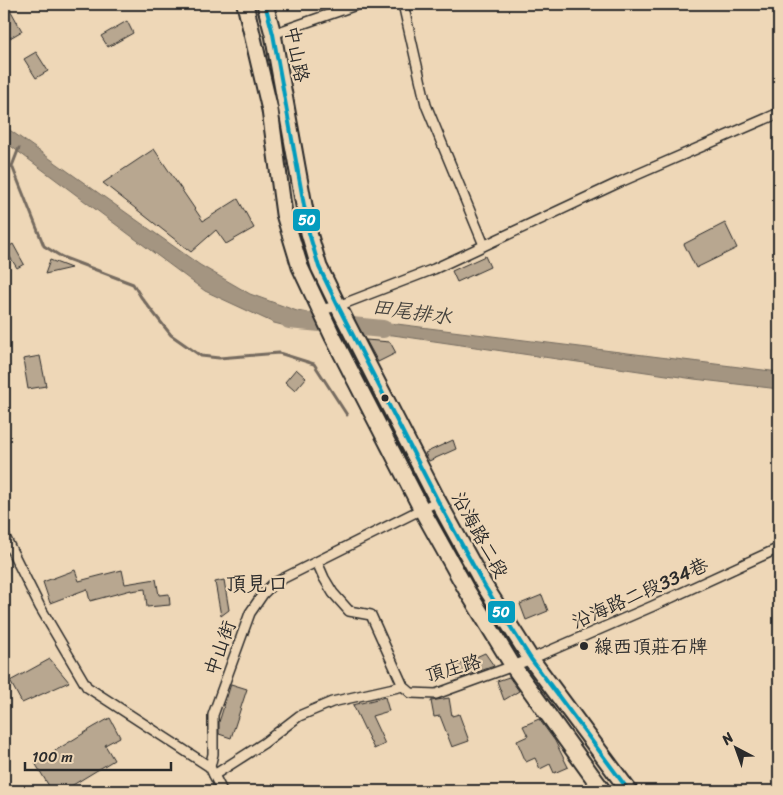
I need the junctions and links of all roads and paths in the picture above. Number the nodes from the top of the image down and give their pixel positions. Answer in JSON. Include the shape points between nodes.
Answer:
{"nodes":[{"id":1,"x":245,"y":4,"type":"edge"},
{"id":2,"x":265,"y":4,"type":"edge"},
{"id":3,"x":359,"y":4,"type":"edge"},
{"id":4,"x":402,"y":4,"type":"edge"},
{"id":5,"x":273,"y":34,"type":"junction"},
{"id":6,"x":779,"y":114,"type":"edge"},
{"id":7,"x":484,"y":246,"type":"junction"},
{"id":8,"x":338,"y":306,"type":"junction"},
{"id":9,"x":320,"y":310,"type":"junction"},
{"id":10,"x":438,"y":501,"type":"junction"},
{"id":11,"x":422,"y":510,"type":"junction"},
{"id":12,"x":4,"y":534,"type":"edge"},
{"id":13,"x":779,"y":548,"type":"edge"},
{"id":14,"x":317,"y":562,"type":"junction"},
{"id":15,"x":531,"y":659,"type":"junction"},
{"id":16,"x":513,"y":666,"type":"junction"},
{"id":17,"x":403,"y":686,"type":"junction"},
{"id":18,"x":212,"y":771,"type":"junction"},
{"id":19,"x":222,"y":791,"type":"edge"},
{"id":20,"x":603,"y":791,"type":"edge"},
{"id":21,"x":630,"y":791,"type":"edge"}],
"edges":[{"from":1,"to":9,"type":"main road","name":"中山路","via":[[270,110],[284,214],[300,267]]},
{"from":2,"to":5,"type":"main road","name":"中山路"},
{"from":3,"to":5,"type":"street"},
{"from":4,"to":7,"type":"street","via":[[426,105]]},
{"from":5,"to":8,"type":"main road","name":"中山路","via":[[309,233]]},
{"from":6,"to":7,"type":"street","via":[[620,182]]},
{"from":7,"to":8,"type":"street"},
{"from":8,"to":9,"type":"street"},
{"from":8,"to":10,"type":"main road","name":"沿海路二段"},
{"from":9,"to":11,"type":"main road","name":"沿海路二段"},
{"from":10,"to":11,"type":"street","name":"中山街"},
{"from":10,"to":15,"type":"main road","name":"沿海路二段","via":[[484,585]]},
{"from":11,"to":14,"type":"street","name":"中山街"},
{"from":11,"to":16,"type":"main road","name":"沿海路二段"},
{"from":12,"to":18,"type":"street","via":[[40,607],[87,687]]},
{"from":13,"to":15,"type":"street","name":"沿海路二段334巷"},
{"from":14,"to":17,"type":"street","via":[[333,593],[349,611],[371,615]]},
{"from":14,"to":18,"type":"street","name":"中山街","via":[[274,583],[250,613],[213,715]]},
{"from":15,"to":16,"type":"street","name":"沿海路二段334巷"},
{"from":15,"to":21,"type":"main road","name":"沿海路二段"},
{"from":16,"to":17,"type":"street","name":"頂庄路","via":[[436,694],[411,693]]},
{"from":16,"to":20,"type":"main road","name":"沿海路二段"},
{"from":17,"to":18,"type":"street","via":[[332,702],[299,716],[264,742]]},
{"from":18,"to":19,"type":"street"}]}
